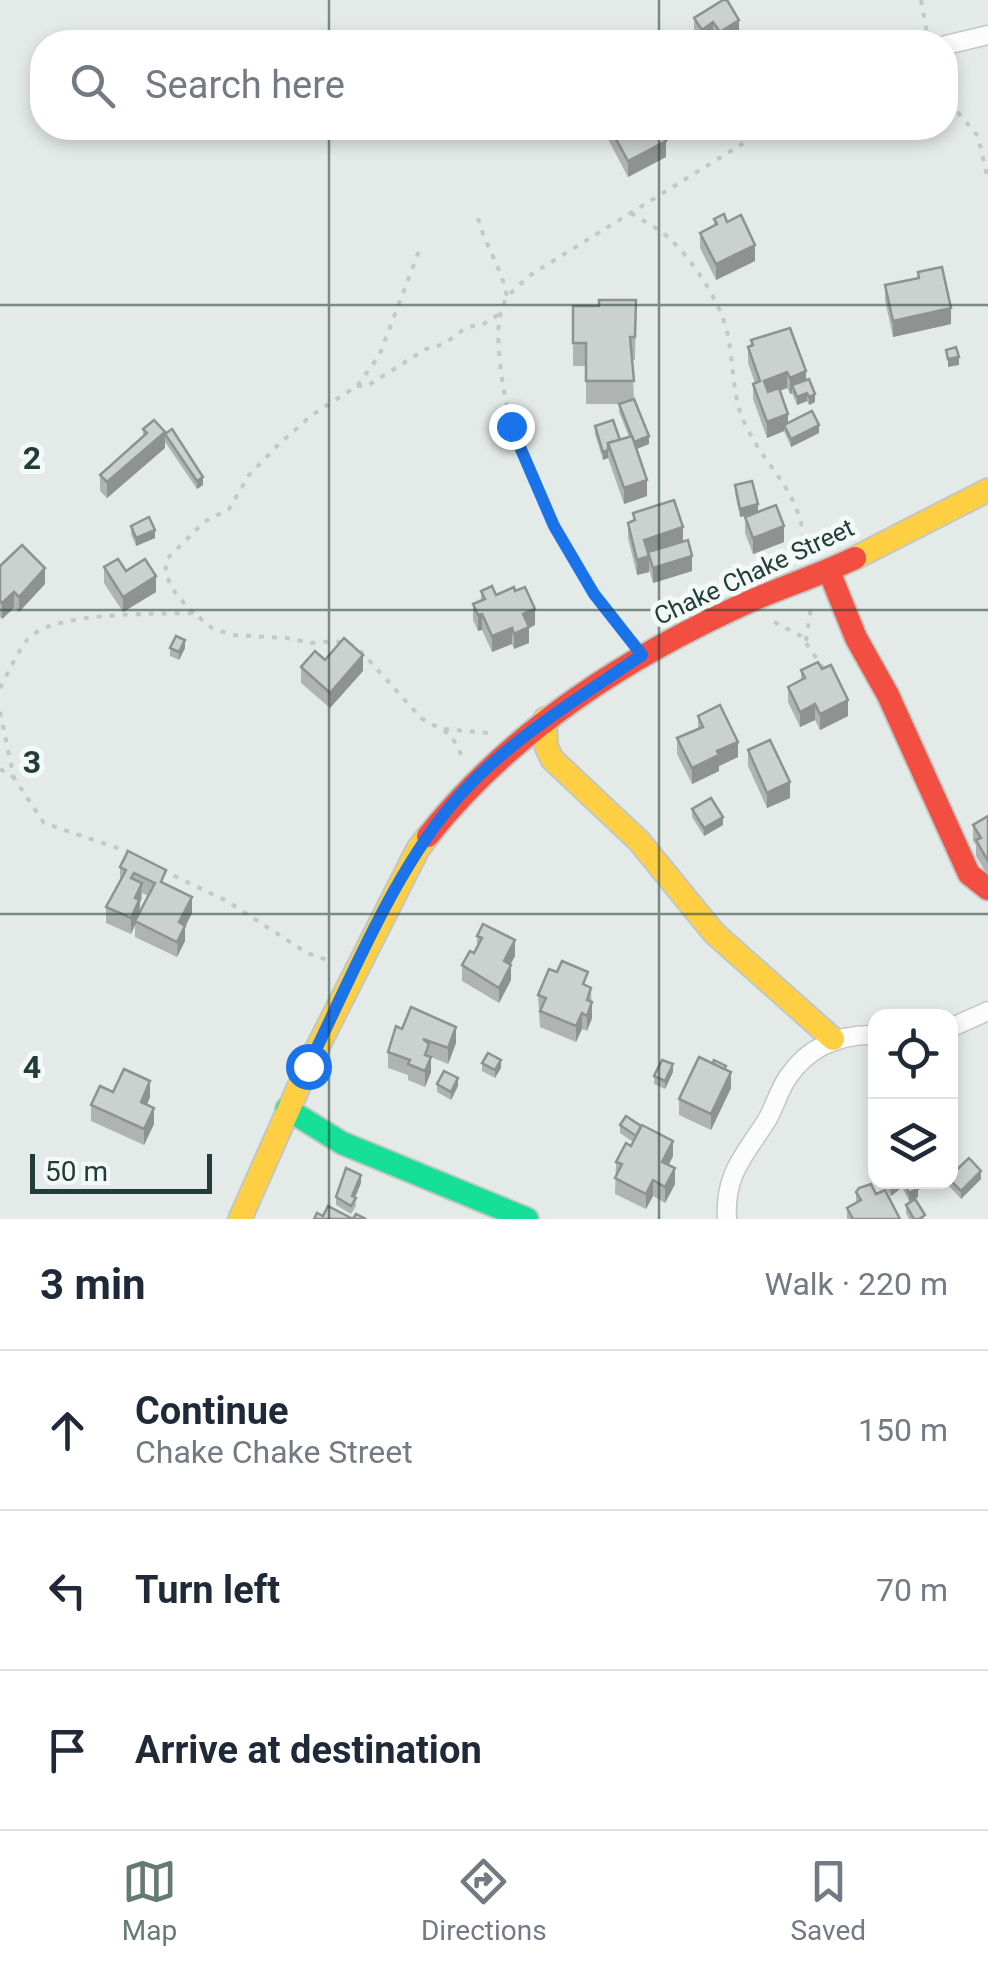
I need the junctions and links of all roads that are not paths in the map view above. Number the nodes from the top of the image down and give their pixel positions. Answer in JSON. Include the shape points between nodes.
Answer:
{"nodes":[{"id":1,"x":988,"y":35,"type":"edge"},
{"id":2,"x":958,"y":42,"type":"edge"},
{"id":3,"x":988,"y":490,"type":"edge"},
{"id":4,"x":816,"y":576,"type":"junction"},
{"id":5,"x":545,"y":719,"type":"junction"},
{"id":6,"x":988,"y":889,"type":"edge"},
{"id":7,"x":988,"y":1012,"type":"edge"},
{"id":8,"x":958,"y":1025,"type":"edge"},
{"id":9,"x":868,"y":1035,"type":"edge"},
{"id":10,"x":833,"y":1039,"type":"junction"},
{"id":11,"x":287,"y":1109,"type":"junction"},
{"id":12,"x":240,"y":1219,"type":"edge"},
{"id":13,"x":528,"y":1219,"type":"edge"},
{"id":14,"x":727,"y":1219,"type":"edge"}],
"edges":[{"from":1,"to":2,"type":"street"},
{"from":3,"to":4,"type":"street","name":"Chake Chake Street"},
{"from":4,"to":5,"type":"street","name":"Chake Chake Street","via":[[642,655]]},
{"from":4,"to":6,"type":"street","via":[[888,695],[969,874]]},
{"from":5,"to":10,"type":"street","via":[[546,746],[558,766],[639,841],[714,932]]},
{"from":5,"to":11,"type":"street","name":"Chake Chake Street","via":[[464,791],[418,848]]},
{"from":7,"to":8,"type":"street"},
{"from":9,"to":10,"type":"street"},
{"from":10,"to":14,"type":"street","via":[[788,1077],[734,1166]]},
{"from":11,"to":12,"type":"street","name":"Chake Chake Street"},
{"from":11,"to":13,"type":"street","via":[[342,1144]]}]}
